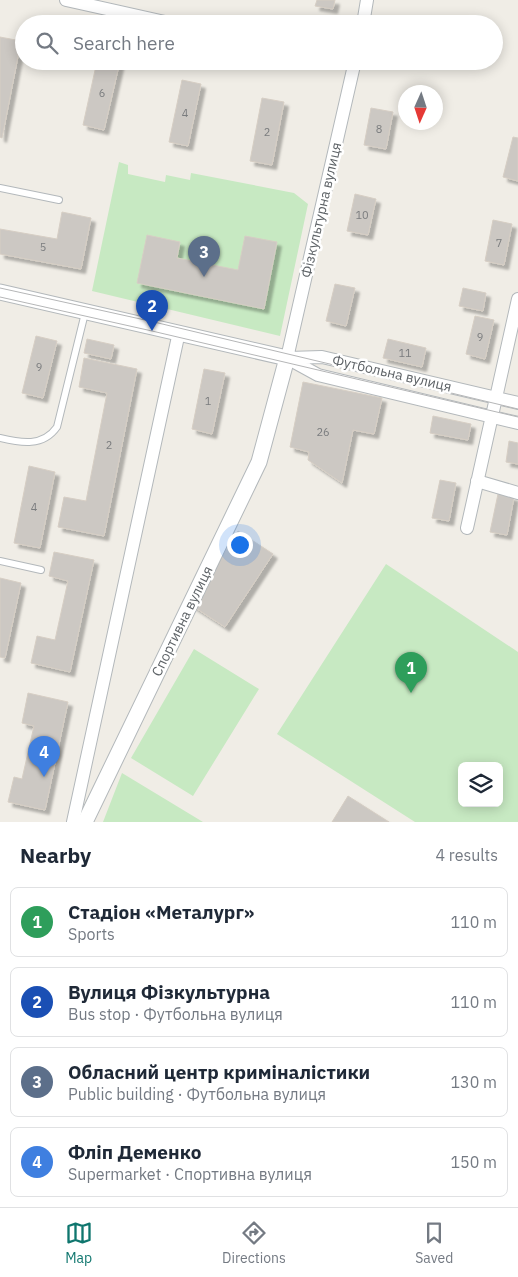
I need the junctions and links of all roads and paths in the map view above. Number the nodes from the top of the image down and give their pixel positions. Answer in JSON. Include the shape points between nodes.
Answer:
{"nodes":[{"id":1,"x":66,"y":0,"type":"edge"},
{"id":2,"x":367,"y":0,"type":"edge"},
{"id":3,"x":134,"y":15,"type":"edge"},
{"id":4,"x":364,"y":15,"type":"edge"},
{"id":5,"x":350,"y":70,"type":"edge"},
{"id":6,"x":0,"y":188,"type":"edge"},
{"id":7,"x":59,"y":200,"type":"dead end"},
{"id":8,"x":0,"y":292,"type":"edge"},
{"id":9,"x":518,"y":299,"type":"edge"},
{"id":10,"x":85,"y":312,"type":"junction"},
{"id":11,"x":179,"y":332,"type":"junction"},
{"id":12,"x":287,"y":358,"type":"junction"},
{"id":13,"x":496,"y":398,"type":"junction"},
{"id":14,"x":518,"y":403,"type":"edge"},
{"id":15,"x":492,"y":416,"type":"junction"},
{"id":16,"x":518,"y":423,"type":"edge"},
{"id":17,"x":0,"y":438,"type":"edge"},
{"id":18,"x":477,"y":481,"type":"junction"},
{"id":19,"x":518,"y":493,"type":"edge"},
{"id":20,"x":467,"y":528,"type":"dead end"},
{"id":21,"x":0,"y":561,"type":"edge"},
{"id":22,"x":41,"y":570,"type":"dead end"},
{"id":23,"x":73,"y":822,"type":"edge"},
{"id":24,"x":85,"y":822,"type":"edge"}],
"edges":[{"from":1,"to":3,"type":"street"},
{"from":2,"to":4,"type":"street"},
{"from":5,"to":12,"type":"street","name":"Фізкультурна вулиця"},
{"from":6,"to":7,"type":"lane"},
{"from":8,"to":10,"type":"street","name":"Футбольна вулиця"},
{"from":9,"to":13,"type":"street"},
{"from":10,"to":11,"type":"street","name":"Футбольна вулиця"},
{"from":10,"to":17,"type":"lane","via":[[51,436],[29,442]]},
{"from":11,"to":12,"type":"street","name":"Футбольна вулиця"},
{"from":11,"to":23,"type":"street"},
{"from":12,"to":13,"type":"street","name":"Футбольна вулиця","via":[[322,357]]},
{"from":12,"to":15,"type":"street","name":"Футбольна вулиця","via":[[318,376]]},
{"from":12,"to":24,"type":"street","name":"Спортивна вулиця","via":[[259,462]]},
{"from":13,"to":14,"type":"street","name":"Футбольна вулиця"},
{"from":13,"to":15,"type":"street"},
{"from":15,"to":16,"type":"street","name":"Футбольна вулиця"},
{"from":15,"to":18,"type":"street"},
{"from":18,"to":19,"type":"street"},
{"from":18,"to":20,"type":"street"},
{"from":21,"to":22,"type":"lane"}]}
